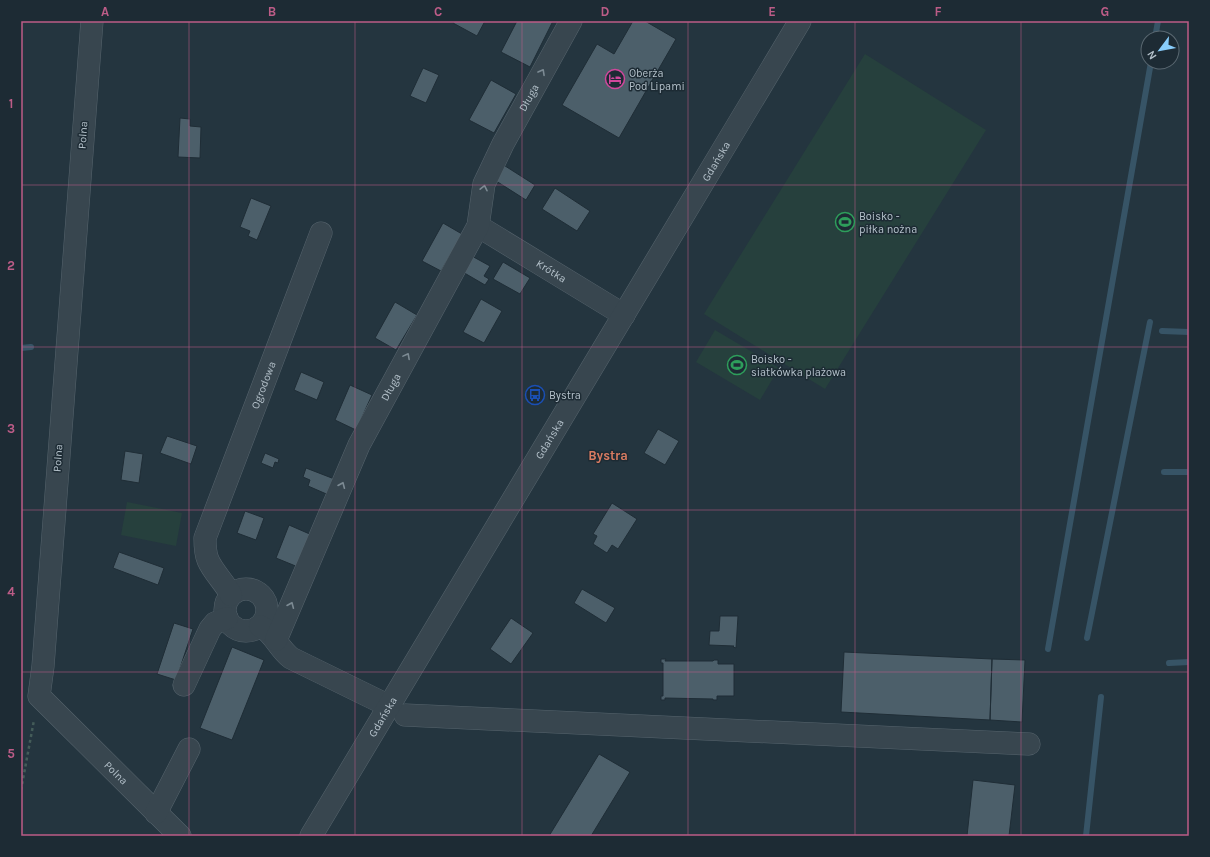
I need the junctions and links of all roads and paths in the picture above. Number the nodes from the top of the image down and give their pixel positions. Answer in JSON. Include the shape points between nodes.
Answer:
{"nodes":[{"id":1,"x":92,"y":21,"type":"edge"},
{"id":2,"x":571,"y":21,"type":"edge"},
{"id":3,"x":800,"y":21,"type":"edge"},
{"id":4,"x":478,"y":226,"type":"junction"},
{"id":5,"x":321,"y":233,"type":"dead end"},
{"id":6,"x":624,"y":315,"type":"junction"},
{"id":7,"x":231,"y":595,"type":"junction"},
{"id":8,"x":227,"y":618,"type":"junction"},
{"id":9,"x":260,"y":626,"type":"junction"},
{"id":10,"x":276,"y":640,"type":"junction"},
{"id":11,"x":184,"y":685,"type":"dead end"},
{"id":12,"x":39,"y":696,"type":"junction"},
{"id":13,"x":397,"y":711,"type":"junction"},
{"id":14,"x":1029,"y":744,"type":"dead end"},
{"id":15,"x":189,"y":749,"type":"dead end"},
{"id":16,"x":21,"y":790,"type":"edge"},
{"id":17,"x":156,"y":813,"type":"junction"},
{"id":18,"x":180,"y":836,"type":"edge"},
{"id":19,"x":311,"y":836,"type":"edge"}],
"edges":[{"from":1,"to":12,"type":"street","name":"Polna"},
{"from":4,"to":2,"type":"street","name":"Długa","one_way":true,"via":[[484,184],[503,144]]},
{"from":3,"to":6,"type":"street","name":"Gdańska"},
{"from":4,"to":6,"type":"street","name":"Krótka"},
{"from":10,"to":4,"type":"street","name":"Długa","one_way":true,"via":[[359,445]]},
{"from":5,"to":7,"type":"street","name":"Ogrodowa","via":[[205,538],[206,552],[213,569]]},
{"from":6,"to":13,"type":"street","name":"Gdańska"},
{"from":7,"to":8,"type":"street","via":[[225,607]]},
{"from":7,"to":9,"type":"street","via":[[248,589],[260,594],[265,600],[267,614]]},
{"from":8,"to":9,"type":"street","via":[[239,630],[250,631]]},
{"from":8,"to":11,"type":"street","via":[[215,623],[210,629]]},
{"from":9,"to":10,"type":"street"},
{"from":10,"to":13,"type":"street","via":[[284,653],[291,658]]},
{"from":12,"to":16,"type":"path"},
{"from":12,"to":17,"type":"street","name":"Polna"},
{"from":13,"to":14,"type":"street"},
{"from":13,"to":19,"type":"street","name":"Gdańska"},
{"from":15,"to":17,"type":"street"},
{"from":17,"to":18,"type":"street","name":"Polna"}]}
